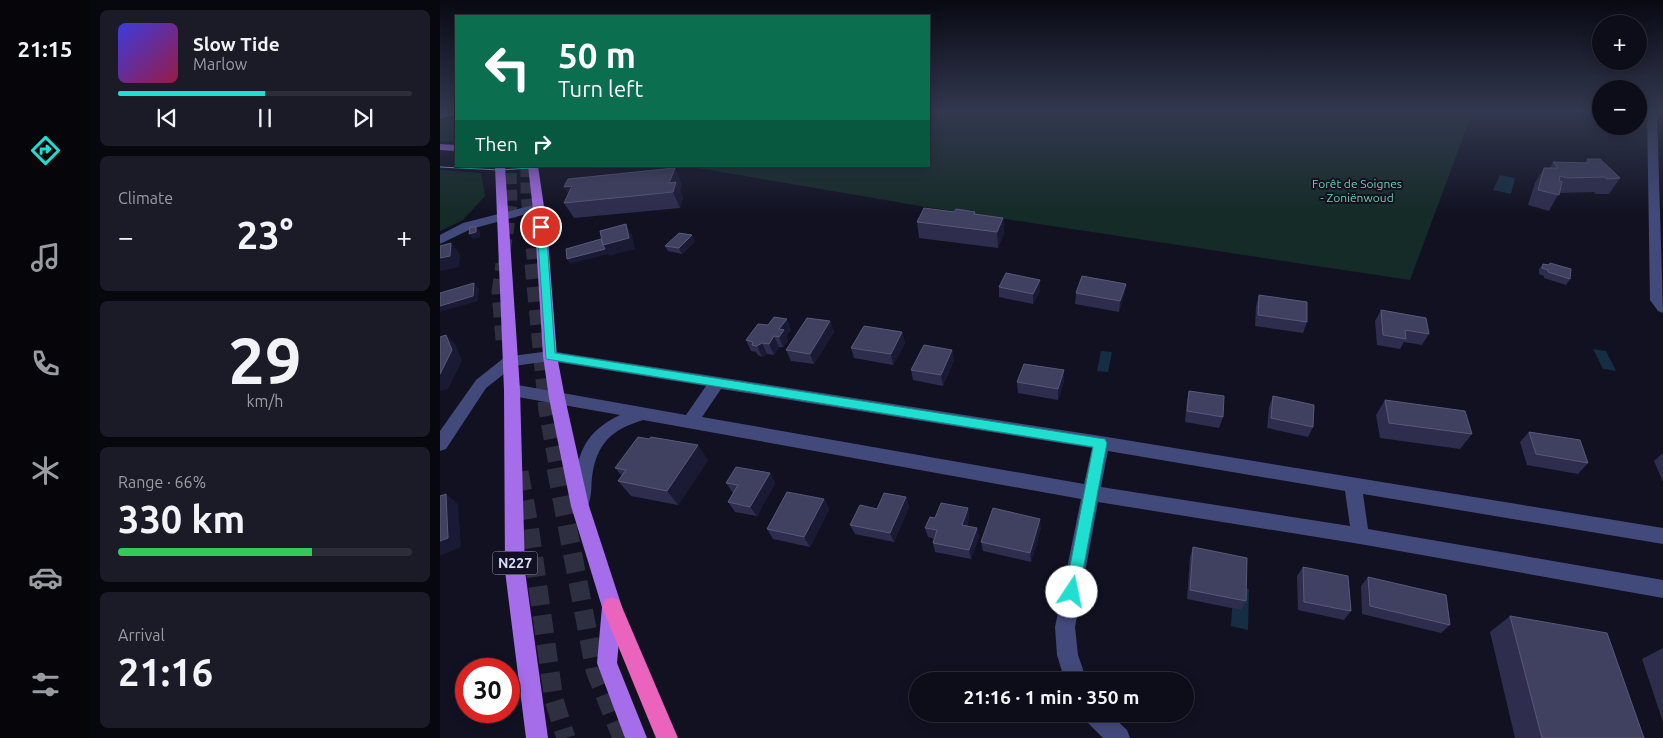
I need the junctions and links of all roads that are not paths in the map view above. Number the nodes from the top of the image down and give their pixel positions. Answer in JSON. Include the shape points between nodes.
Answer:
{"nodes":[{"id":1,"x":1653,"y":145,"type":"edge"},
{"id":2,"x":440,"y":147,"type":"edge"},
{"id":3,"x":455,"y":148,"type":"edge"},
{"id":4,"x":533,"y":167,"type":"edge"},
{"id":5,"x":500,"y":170,"type":"edge"},
{"id":6,"x":536,"y":208,"type":"junction"},
{"id":7,"x":503,"y":217,"type":"junction"},
{"id":8,"x":440,"y":240,"type":"edge"},
{"id":9,"x":1663,"y":308,"type":"edge"},
{"id":10,"x":550,"y":356,"type":"junction"},
{"id":11,"x":510,"y":360,"type":"junction"},
{"id":12,"x":718,"y":383,"type":"junction"},
{"id":13,"x":512,"y":390,"type":"junction"},
{"id":14,"x":557,"y":398,"type":"junction"},
{"id":15,"x":641,"y":414,"type":"junction"},
{"id":16,"x":690,"y":422,"type":"junction"},
{"id":17,"x":1100,"y":443,"type":"junction"},
{"id":18,"x":440,"y":444,"type":"edge"},
{"id":19,"x":1353,"y":485,"type":"junction"},
{"id":20,"x":1092,"y":493,"type":"junction"},
{"id":21,"x":580,"y":506,"type":"junction"},
{"id":22,"x":1360,"y":536,"type":"junction"},
{"id":23,"x":1663,"y":536,"type":"edge"},
{"id":24,"x":1663,"y":589,"type":"edge"},
{"id":25,"x":612,"y":607,"type":"junction"},
{"id":26,"x":1072,"y":672,"type":"edge"},
{"id":27,"x":1103,"y":722,"type":"edge"},
{"id":28,"x":536,"y":737,"type":"edge"},
{"id":29,"x":636,"y":738,"type":"edge"},
{"id":30,"x":667,"y":738,"type":"edge"},
{"id":31,"x":1118,"y":738,"type":"edge"}],
"edges":[{"from":1,"to":9,"type":"street","via":[[1657,300]]},
{"from":2,"to":3,"type":"main road"},
{"from":4,"to":6,"type":"main road"},
{"from":5,"to":7,"type":"main road","number":"N227"},
{"from":6,"to":7,"type":"street"},
{"from":6,"to":10,"type":"main road","via":[[541,227]]},
{"from":7,"to":8,"type":"street","via":[[467,226]]},
{"from":7,"to":11,"type":"main road","number":"N227"},
{"from":10,"to":11,"type":"street"},
{"from":10,"to":12,"type":"street"},
{"from":10,"to":14,"type":"main road"},
{"from":11,"to":13,"type":"main road","number":"N227"},
{"from":11,"to":18,"type":"street","via":[[481,384]]},
{"from":12,"to":16,"type":"street"},
{"from":12,"to":17,"type":"street"},
{"from":13,"to":14,"type":"street"},
{"from":13,"to":28,"type":"main road","number":"N227","via":[[515,571]]},
{"from":14,"to":15,"type":"street"},
{"from":14,"to":21,"type":"main road"},
{"from":15,"to":16,"type":"street"},
{"from":15,"to":21,"type":"street","via":[[618,423],[593,445],[588,454]]},
{"from":16,"to":20,"type":"street"},
{"from":17,"to":19,"type":"street"},
{"from":17,"to":20,"type":"street"},
{"from":19,"to":22,"type":"street"},
{"from":19,"to":23,"type":"street"},
{"from":20,"to":22,"type":"street"},
{"from":20,"to":26,"type":"street","via":[[1066,627],[1066,646]]},
{"from":21,"to":25,"type":"main road"},
{"from":22,"to":24,"type":"street"},
{"from":25,"to":29,"type":"main road","via":[[607,663]]},
{"from":25,"to":30,"type":"highway"},
{"from":27,"to":31,"type":"street"}]}
